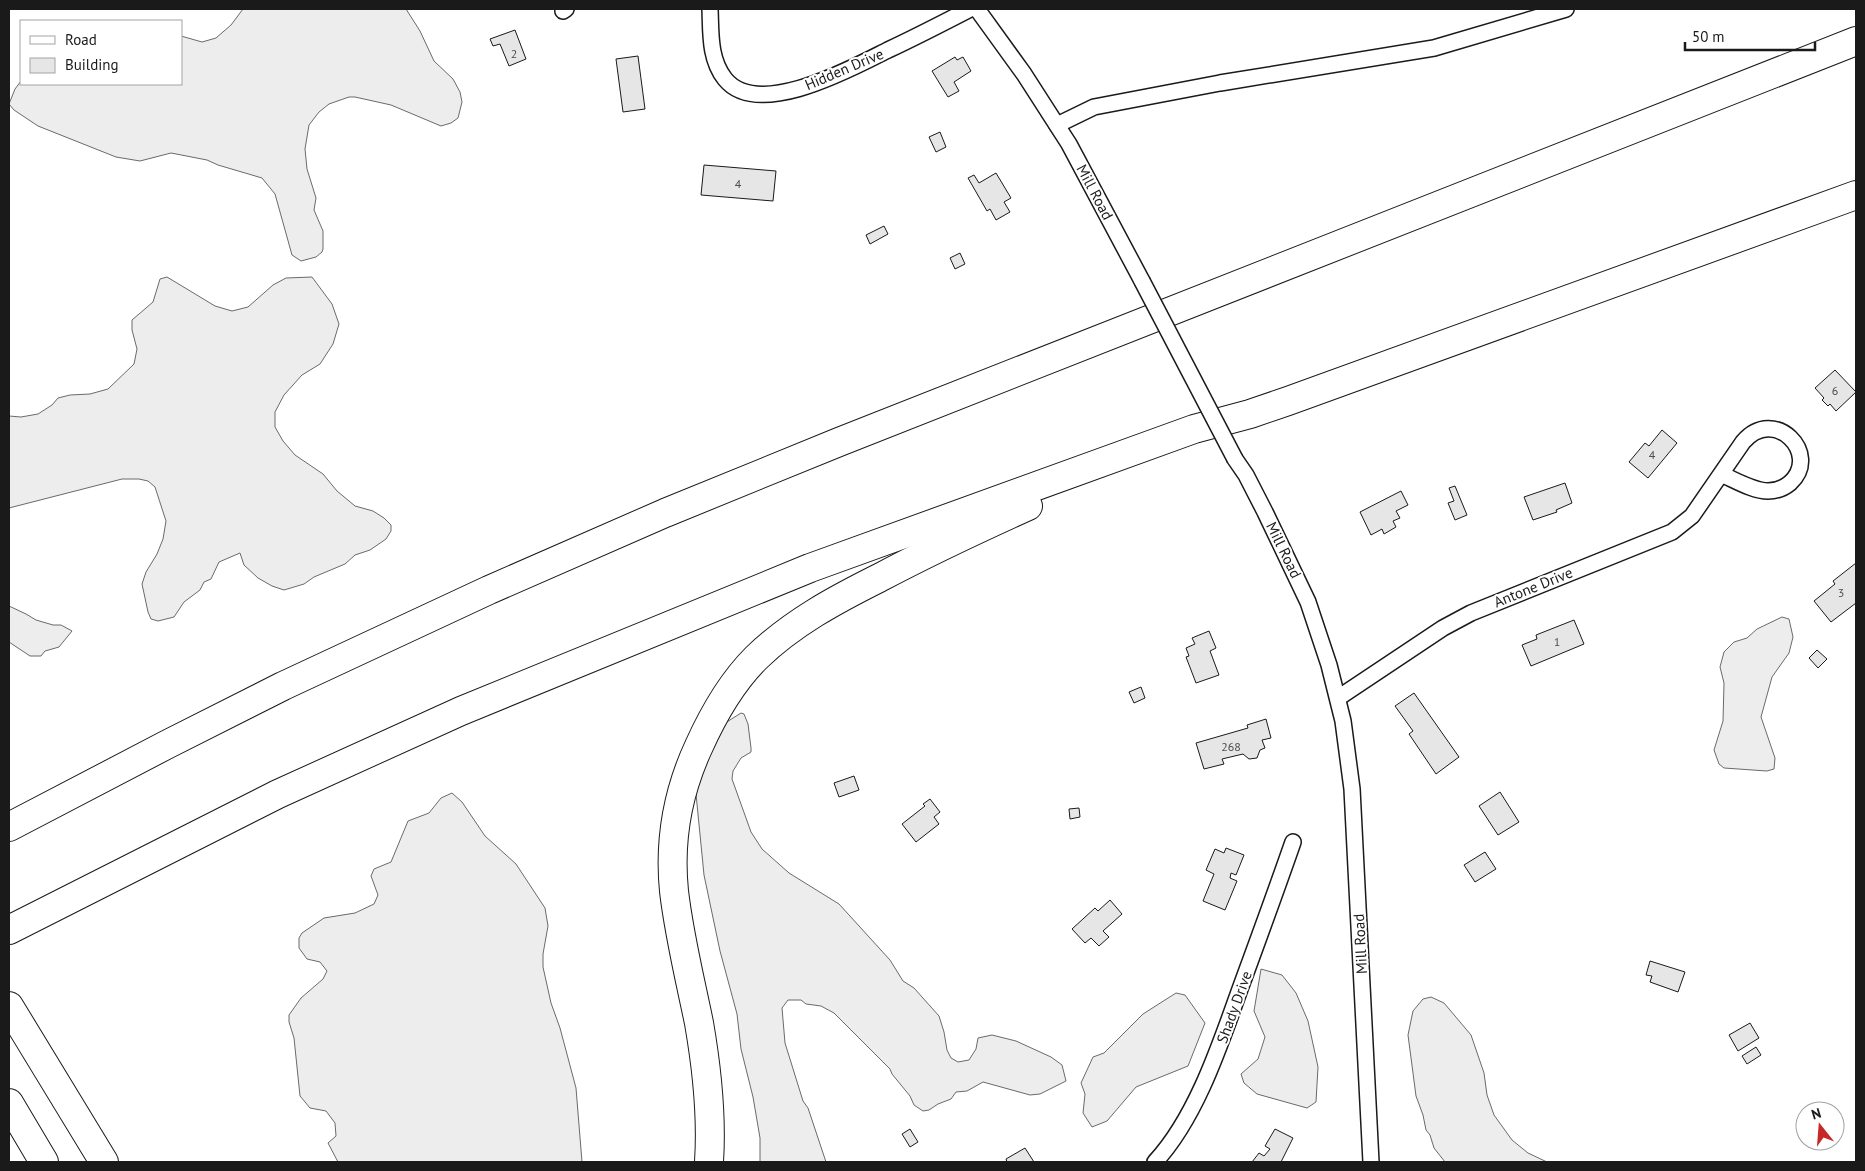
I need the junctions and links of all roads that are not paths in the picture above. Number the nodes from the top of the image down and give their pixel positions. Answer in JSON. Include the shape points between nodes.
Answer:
{"nodes":[{"id":1,"x":710,"y":9,"type":"edge"},
{"id":2,"x":970,"y":9,"type":"edge"},
{"id":3,"x":977,"y":9,"type":"edge"},
{"id":4,"x":1566,"y":9,"type":"edge"},
{"id":5,"x":1856,"y":41,"type":"edge"},
{"id":6,"x":1057,"y":125,"type":"junction"},
{"id":7,"x":1856,"y":195,"type":"edge"},
{"id":8,"x":1194,"y":429,"type":"junction"},
{"id":9,"x":1721,"y":474,"type":"junction"},
{"id":10,"x":1338,"y":698,"type":"junction"},
{"id":11,"x":9,"y":828,"type":"edge"},
{"id":12,"x":1293,"y":842,"type":"dead end"},
{"id":13,"x":9,"y":930,"type":"edge"},
{"id":14,"x":9,"y":1006,"type":"edge"},
{"id":15,"x":9,"y":1104,"type":"edge"},
{"id":16,"x":44,"y":1162,"type":"edge"},
{"id":17,"x":104,"y":1162,"type":"edge"},
{"id":18,"x":708,"y":1162,"type":"edge"},
{"id":19,"x":1155,"y":1162,"type":"edge"},
{"id":20,"x":1371,"y":1162,"type":"edge"}],
"edges":[{"from":1,"to":2,"type":"street","name":"Hidden Drive","via":[[713,52],[718,69],[736,88],[762,94],[794,90],[829,79]]},
{"from":3,"to":6,"type":"street","name":"Mill Road"},
{"from":4,"to":6,"type":"street","via":[[1434,48],[1094,107]]},
{"from":5,"to":11,"type":"highway","via":[[640,524],[292,682]]},
{"from":6,"to":10,"type":"street","name":"Mill Road","bridge":true,"via":[[1273,527],[1308,602]]},
{"from":7,"to":8,"type":"highway","via":[[1250,414]]},
{"from":8,"to":13,"type":"highway","via":[[810,568],[461,711],[278,794]]},
{"from":8,"to":18,"type":"highway","via":[[948,544],[814,613],[755,659],[725,698],[692,761],[679,806],[673,848],[676,909],[704,1057],[709,1121]]},
{"from":9,"to":9,"type":"street","name":"Antone Drive","via":[[1747,437],[1759,430],[1785,433],[1798,449],[1799,469],[1792,480],[1775,491],[1761,490]]},
{"from":9,"to":10,"type":"street","name":"Antone Drive","via":[[1692,516],[1672,532],[1471,613]]},
{"from":10,"to":20,"type":"street","name":"Mill Road","via":[[1352,789]]},
{"from":12,"to":19,"type":"street","name":"Shady Drive","via":[[1216,1054],[1183,1121]]},
{"from":14,"to":17,"type":"highway"},
{"from":15,"to":16,"type":"highway"}]}
